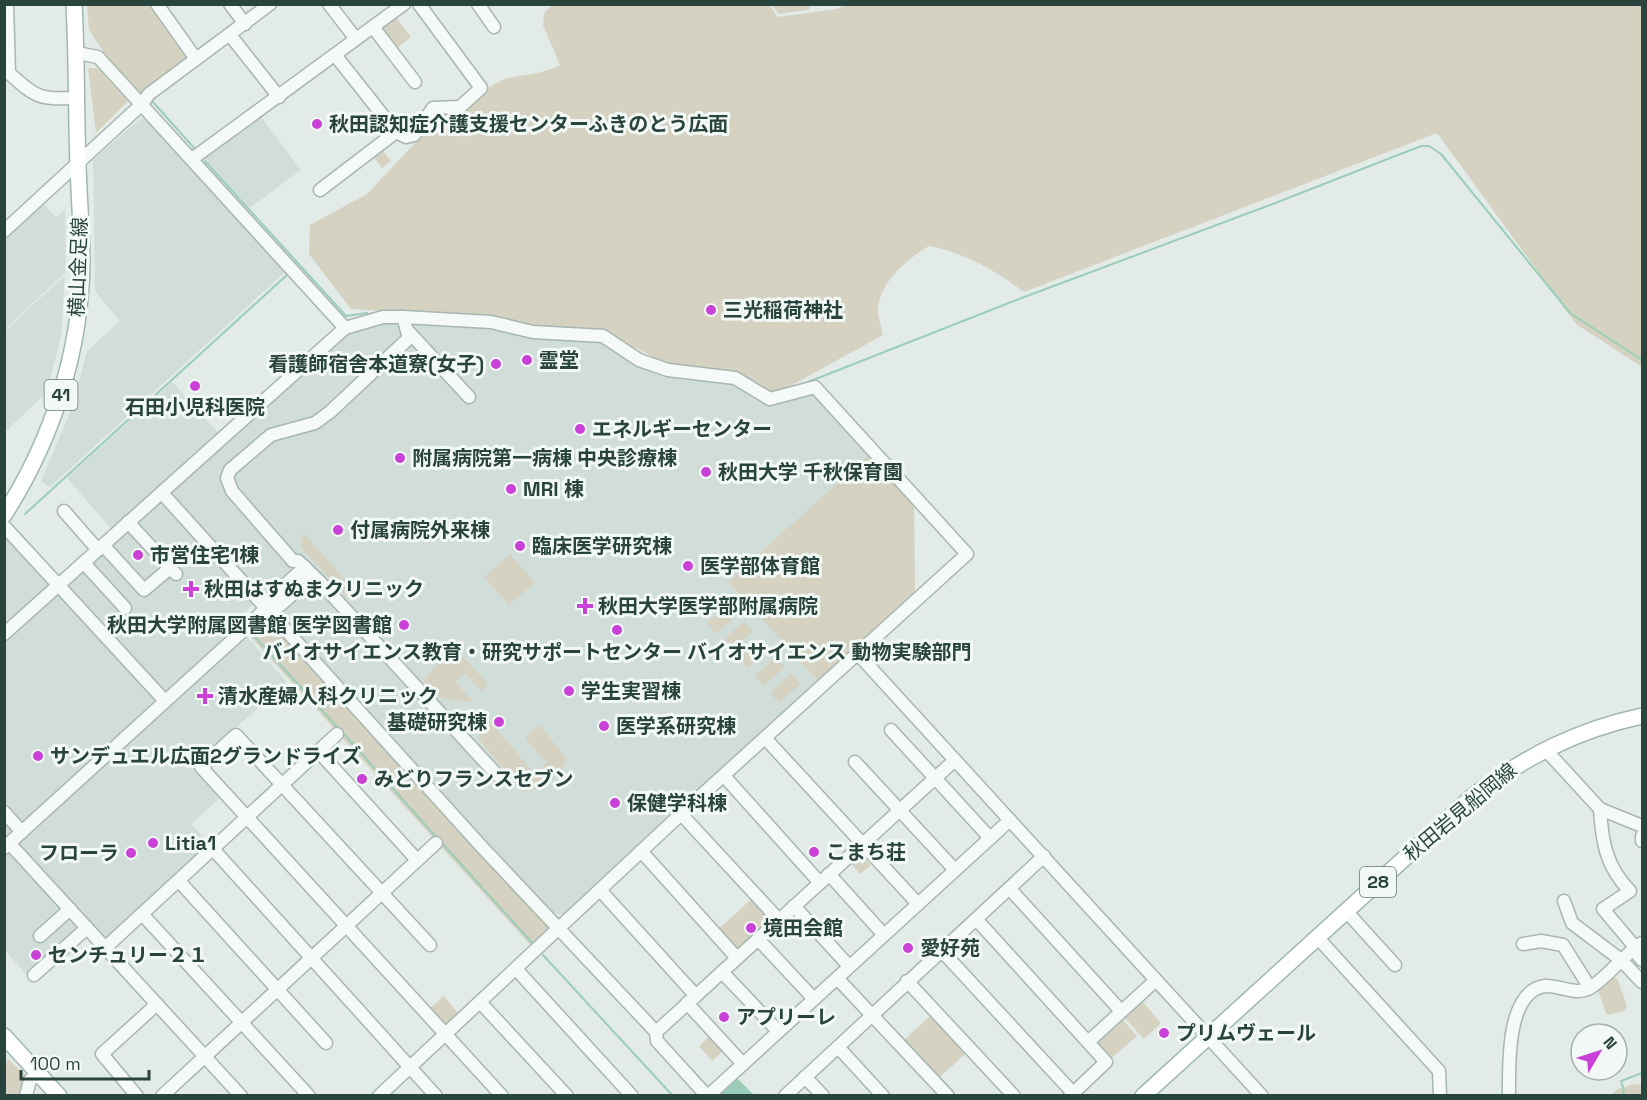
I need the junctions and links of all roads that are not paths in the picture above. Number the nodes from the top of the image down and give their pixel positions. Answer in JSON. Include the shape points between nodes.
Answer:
{"nodes":[{"id":1,"x":7,"y":4,"type":"edge"},
{"id":2,"x":74,"y":4,"type":"edge"},
{"id":3,"x":157,"y":4,"type":"edge"},
{"id":4,"x":230,"y":4,"type":"edge"},
{"id":5,"x":270,"y":4,"type":"edge"},
{"id":6,"x":329,"y":4,"type":"edge"},
{"id":7,"x":404,"y":4,"type":"edge"},
{"id":8,"x":419,"y":4,"type":"edge"},
{"id":9,"x":478,"y":4,"type":"edge"},
{"id":10,"x":6,"y":19,"type":"edge"},
{"id":11,"x":244,"y":24,"type":"junction"},
{"id":12,"x":373,"y":27,"type":"junction"},
{"id":13,"x":494,"y":27,"type":"dead end"},
{"id":14,"x":231,"y":35,"type":"junction"},
{"id":15,"x":356,"y":39,"type":"junction"},
{"id":16,"x":77,"y":53,"type":"junction"},
{"id":17,"x":335,"y":55,"type":"junction"},
{"id":18,"x":196,"y":59,"type":"junction"},
{"id":19,"x":7,"y":75,"type":"edge"},
{"id":20,"x":415,"y":82,"type":"dead end"},
{"id":21,"x":279,"y":97,"type":"junction"},
{"id":22,"x":77,"y":98,"type":"junction"},
{"id":23,"x":141,"y":105,"type":"junction"},
{"id":24,"x":396,"y":132,"type":"junction"},
{"id":25,"x":192,"y":159,"type":"junction"},
{"id":26,"x":78,"y":165,"type":"junction"},
{"id":27,"x":320,"y":190,"type":"dead end"},
{"id":28,"x":4,"y":231,"type":"edge"},
{"id":29,"x":403,"y":317,"type":"junction"},
{"id":30,"x":345,"y":328,"type":"junction"},
{"id":31,"x":409,"y":332,"type":"junction"},
{"id":32,"x":469,"y":397,"type":"dead end"},
{"id":33,"x":162,"y":493,"type":"junction"},
{"id":34,"x":64,"y":511,"type":"dead end"},
{"id":35,"x":4,"y":515,"type":"edge"},
{"id":36,"x":128,"y":522,"type":"junction"},
{"id":37,"x":4,"y":526,"type":"edge"},
{"id":38,"x":101,"y":548,"type":"junction"},
{"id":39,"x":84,"y":562,"type":"junction"},
{"id":40,"x":309,"y":572,"type":"junction"},
{"id":41,"x":58,"y":585,"type":"junction"},
{"id":42,"x":267,"y":607,"type":"junction"},
{"id":43,"x":125,"y":608,"type":"dead end"},
{"id":44,"x":4,"y":634,"type":"edge"},
{"id":45,"x":858,"y":654,"type":"junction"},
{"id":46,"x":165,"y":701,"type":"junction"},
{"id":47,"x":1642,"y":716,"type":"edge"},
{"id":48,"x":891,"y":730,"type":"dead end"},
{"id":49,"x":338,"y":734,"type":"dead end"},
{"id":50,"x":765,"y":738,"type":"junction"},
{"id":51,"x":1545,"y":749,"type":"junction"},
{"id":52,"x":319,"y":752,"type":"junction"},
{"id":53,"x":955,"y":759,"type":"junction"},
{"id":54,"x":855,"y":762,"type":"dead end"},
{"id":55,"x":497,"y":776,"type":"dead end"},
{"id":56,"x":724,"y":776,"type":"junction"},
{"id":57,"x":934,"y":778,"type":"junction"},
{"id":58,"x":283,"y":784,"type":"junction"},
{"id":59,"x":1600,"y":809,"type":"junction"},
{"id":60,"x":899,"y":810,"type":"junction"},
{"id":61,"x":4,"y":812,"type":"edge"},
{"id":62,"x":681,"y":814,"type":"junction"},
{"id":63,"x":248,"y":817,"type":"junction"},
{"id":64,"x":1010,"y":820,"type":"junction"},
{"id":65,"x":1642,"y":826,"type":"edge"},
{"id":66,"x":22,"y":832,"type":"junction"},
{"id":67,"x":1642,"y":836,"type":"edge"},
{"id":68,"x":990,"y":838,"type":"junction"},
{"id":69,"x":1642,"y":841,"type":"edge"},
{"id":70,"x":436,"y":843,"type":"dead end"},
{"id":71,"x":862,"y":844,"type":"junction"},
{"id":72,"x":7,"y":846,"type":"edge"},
{"id":73,"x":213,"y":849,"type":"junction"},
{"id":74,"x":641,"y":851,"type":"junction"},
{"id":75,"x":1044,"y":856,"type":"junction"},
{"id":76,"x":417,"y":860,"type":"junction"},
{"id":77,"x":955,"y":870,"type":"junction"},
{"id":78,"x":824,"y":878,"type":"junction"},
{"id":79,"x":178,"y":881,"type":"junction"},
{"id":80,"x":1010,"y":889,"type":"junction"},
{"id":81,"x":600,"y":890,"type":"junction"},
{"id":82,"x":382,"y":892,"type":"junction"},
{"id":83,"x":1564,"y":901,"type":"dead end"},
{"id":84,"x":918,"y":904,"type":"junction"},
{"id":85,"x":794,"y":906,"type":"junction"},
{"id":86,"x":70,"y":909,"type":"junction"},
{"id":87,"x":1346,"y":911,"type":"junction"},
{"id":88,"x":142,"y":914,"type":"junction"},
{"id":89,"x":976,"y":919,"type":"junction"},
{"id":90,"x":779,"y":920,"type":"junction"},
{"id":91,"x":345,"y":925,"type":"junction"},
{"id":92,"x":87,"y":928,"type":"junction"},
{"id":93,"x":559,"y":929,"type":"junction"},
{"id":94,"x":884,"y":935,"type":"junction"},
{"id":95,"x":40,"y":936,"type":"dead end"},
{"id":96,"x":1317,"y":937,"type":"junction"},
{"id":97,"x":758,"y":939,"type":"junction"},
{"id":98,"x":1522,"y":944,"type":"dead end"},
{"id":99,"x":430,"y":945,"type":"dead end"},
{"id":100,"x":1637,"y":947,"type":"edge"},
{"id":101,"x":105,"y":948,"type":"junction"},
{"id":102,"x":940,"y":950,"type":"junction"},
{"id":103,"x":311,"y":956,"type":"junction"},
{"id":104,"x":737,"y":958,"type":"junction"},
{"id":105,"x":1621,"y":960,"type":"junction"},
{"id":106,"x":1642,"y":960,"type":"edge"},
{"id":107,"x":1395,"y":965,"type":"dead end"},
{"id":108,"x":849,"y":966,"type":"junction"},
{"id":109,"x":516,"y":969,"type":"junction"},
{"id":110,"x":722,"y":972,"type":"junction"},
{"id":111,"x":34,"y":975,"type":"dead end"},
{"id":112,"x":837,"y":978,"type":"junction"},
{"id":113,"x":1156,"y":980,"type":"junction"},
{"id":114,"x":907,"y":981,"type":"junction"},
{"id":115,"x":1642,"y":982,"type":"edge"},
{"id":116,"x":1590,"y":988,"type":"junction"},
{"id":117,"x":278,"y":989,"type":"junction"},
{"id":118,"x":814,"y":999,"type":"junction"},
{"id":119,"x":692,"y":1000,"type":"junction"},
{"id":120,"x":480,"y":1002,"type":"junction"},
{"id":121,"x":157,"y":1004,"type":"junction"},
{"id":122,"x":1121,"y":1011,"type":"junction"},
{"id":123,"x":872,"y":1014,"type":"junction"},
{"id":124,"x":241,"y":1022,"type":"junction"},
{"id":125,"x":778,"y":1031,"type":"junction"},
{"id":126,"x":656,"y":1032,"type":"junction"},
{"id":127,"x":444,"y":1035,"type":"junction"},
{"id":128,"x":4,"y":1036,"type":"edge"},
{"id":129,"x":1208,"y":1036,"type":"junction"},
{"id":130,"x":1088,"y":1042,"type":"junction"},
{"id":131,"x":326,"y":1043,"type":"dead end"},
{"id":132,"x":838,"y":1047,"type":"junction"},
{"id":133,"x":204,"y":1055,"type":"junction"},
{"id":134,"x":743,"y":1064,"type":"junction"},
{"id":135,"x":410,"y":1067,"type":"junction"},
{"id":136,"x":39,"y":1074,"type":"junction"},
{"id":137,"x":805,"y":1077,"type":"junction"},
{"id":138,"x":237,"y":1094,"type":"edge"},
{"id":139,"x":1071,"y":1094,"type":"edge"},
{"id":140,"x":26,"y":1095,"type":"edge"},
{"id":141,"x":59,"y":1095,"type":"edge"},
{"id":142,"x":137,"y":1095,"type":"edge"},
{"id":143,"x":162,"y":1095,"type":"edge"},
{"id":144,"x":309,"y":1095,"type":"edge"},
{"id":145,"x":379,"y":1095,"type":"edge"},
{"id":146,"x":436,"y":1095,"type":"edge"},
{"id":147,"x":502,"y":1095,"type":"edge"},
{"id":148,"x":567,"y":1095,"type":"edge"},
{"id":149,"x":632,"y":1095,"type":"edge"},
{"id":150,"x":708,"y":1095,"type":"edge"},
{"id":151,"x":785,"y":1095,"type":"edge"},
{"id":152,"x":823,"y":1095,"type":"edge"},
{"id":153,"x":883,"y":1095,"type":"edge"},
{"id":154,"x":948,"y":1095,"type":"edge"},
{"id":155,"x":1014,"y":1095,"type":"edge"},
{"id":156,"x":1143,"y":1095,"type":"edge"},
{"id":157,"x":1262,"y":1095,"type":"edge"},
{"id":158,"x":1440,"y":1095,"type":"edge"},
{"id":159,"x":1509,"y":1095,"type":"edge"}],
"edges":[{"from":1,"to":10,"type":"street"},
{"from":2,"to":16,"type":"main road","name":"横山金足線","number":"41"},
{"from":3,"to":18,"type":"street"},
{"from":4,"to":11,"type":"street"},
{"from":5,"to":11,"type":"street"},
{"from":6,"to":15,"type":"street"},
{"from":7,"to":12,"type":"street"},
{"from":8,"to":24,"type":"street","via":[[481,87],[460,106],[433,108],[414,135]]},
{"from":9,"to":13,"type":"street"},
{"from":10,"to":19,"type":"street"},
{"from":11,"to":14,"type":"street"},
{"from":12,"to":15,"type":"street"},
{"from":12,"to":20,"type":"street"},
{"from":14,"to":18,"type":"street"},
{"from":14,"to":21,"type":"street"},
{"from":15,"to":17,"type":"street"},
{"from":16,"to":22,"type":"main road","name":"横山金足線","number":"41"},
{"from":16,"to":23,"type":"street","via":[[98,57]]},
{"from":17,"to":21,"type":"street"},
{"from":17,"to":24,"type":"street"},
{"from":18,"to":23,"type":"street","via":[[149,94]]},
{"from":19,"to":22,"type":"street","via":[[31,94]]},
{"from":21,"to":25,"type":"street"},
{"from":22,"to":26,"type":"main road","name":"横山金足線","number":"41"},
{"from":23,"to":25,"type":"street"},
{"from":23,"to":26,"type":"street"},
{"from":24,"to":27,"type":"street"},
{"from":25,"to":30,"type":"street"},
{"from":26,"to":28,"type":"street"},
{"from":26,"to":35,"type":"main road","name":"横山金足線","number":"41","via":[[82,263],[72,351],[45,441]]},
{"from":29,"to":30,"type":"street","via":[[383,317]]},
{"from":29,"to":31,"type":"street"},
{"from":29,"to":45,"type":"street","via":[[491,322],[533,332],[603,336],[640,361],[690,374],[735,378],[770,399],[815,387],[967,554]]},
{"from":30,"to":33,"type":"street"},
{"from":31,"to":32,"type":"street"},
{"from":31,"to":40,"type":"street","via":[[410,338],[330,412],[310,425],[271,435],[230,470],[227,478],[232,491],[292,561],[298,561]]},
{"from":33,"to":36,"type":"street"},
{"from":33,"to":42,"type":"street"},
{"from":34,"to":38,"type":"street"},
{"from":36,"to":38,"type":"street"},
{"from":36,"to":38,"type":"street","via":[[173,571],[144,590]]},
{"from":37,"to":41,"type":"street"},
{"from":38,"to":39,"type":"street"},
{"from":39,"to":41,"type":"street"},
{"from":39,"to":43,"type":"street"},
{"from":40,"to":42,"type":"street","via":[[277,608]]},
{"from":40,"to":55,"type":"street"},
{"from":41,"to":44,"type":"street"},
{"from":41,"to":46,"type":"street"},
{"from":42,"to":46,"type":"street"},
{"from":42,"to":93,"type":"street"},
{"from":45,"to":50,"type":"street"},
{"from":45,"to":53,"type":"street"},
{"from":46,"to":66,"type":"street"},
{"from":47,"to":51,"type":"main road","name":"秋田岩見船岡線","number":"28"},
{"from":48,"to":57,"type":"street"},
{"from":49,"to":52,"type":"street"},
{"from":50,"to":56,"type":"street"},
{"from":50,"to":71,"type":"street"},
{"from":51,"to":59,"type":"street"},
{"from":51,"to":87,"type":"main road","name":"秋田岩見船岡線","number":"28","via":[[1474,795]]},
{"from":52,"to":58,"type":"street"},
{"from":52,"to":76,"type":"street"},
{"from":53,"to":57,"type":"street"},
{"from":53,"to":64,"type":"street"},
{"from":54,"to":60,"type":"street"},
{"from":56,"to":62,"type":"street"},
{"from":56,"to":78,"type":"street"},
{"from":57,"to":60,"type":"street"},
{"from":57,"to":68,"type":"street"},
{"from":58,"to":63,"type":"street"},
{"from":58,"to":63,"type":"street","via":[[236,735],[201,767]]},
{"from":58,"to":82,"type":"street"},
{"from":59,"to":65,"type":"street"},
{"from":59,"to":100,"type":"street","via":[[1601,838],[1608,861],[1630,891],[1603,909]]},
{"from":60,"to":71,"type":"street"},
{"from":60,"to":77,"type":"street"},
{"from":61,"to":66,"type":"street"},
{"from":62,"to":74,"type":"street"},
{"from":62,"to":90,"type":"street"},
{"from":63,"to":73,"type":"street"},
{"from":63,"to":91,"type":"street"},
{"from":64,"to":68,"type":"street"},
{"from":64,"to":75,"type":"street"},
{"from":66,"to":72,"type":"street"},
{"from":67,"to":69,"type":"street"},
{"from":68,"to":77,"type":"street"},
{"from":70,"to":76,"type":"street"},
{"from":71,"to":78,"type":"street"},
{"from":71,"to":84,"type":"street"},
{"from":72,"to":86,"type":"street"},
{"from":73,"to":79,"type":"street"},
{"from":73,"to":103,"type":"street"},
{"from":74,"to":81,"type":"street"},
{"from":74,"to":104,"type":"street"},
{"from":75,"to":80,"type":"street"},
{"from":75,"to":113,"type":"street"},
{"from":76,"to":82,"type":"street"},
{"from":77,"to":84,"type":"street"},
{"from":78,"to":85,"type":"street"},
{"from":78,"to":94,"type":"street"},
{"from":79,"to":88,"type":"street"},
{"from":79,"to":117,"type":"street"},
{"from":80,"to":89,"type":"street"},
{"from":80,"to":122,"type":"street"},
{"from":81,"to":93,"type":"street"},
{"from":81,"to":119,"type":"street"},
{"from":82,"to":91,"type":"street"},
{"from":82,"to":99,"type":"street"},
{"from":83,"to":105,"type":"street","via":[[1572,923]]},
{"from":84,"to":94,"type":"street"},
{"from":85,"to":90,"type":"street"},
{"from":85,"to":108,"type":"street"},
{"from":86,"to":92,"type":"street"},
{"from":86,"to":95,"type":"street"},
{"from":87,"to":96,"type":"main road","name":"秋田岩見船岡線","number":"28"},
{"from":87,"to":107,"type":"street"},
{"from":88,"to":101,"type":"street"},
{"from":88,"to":124,"type":"street"},
{"from":89,"to":102,"type":"street"},
{"from":89,"to":130,"type":"street"},
{"from":90,"to":97,"type":"street"},
{"from":91,"to":103,"type":"street"},
{"from":91,"to":127,"type":"street"},
{"from":92,"to":101,"type":"street"},
{"from":92,"to":111,"type":"street"},
{"from":93,"to":109,"type":"street"},
{"from":93,"to":126,"type":"street"},
{"from":94,"to":108,"type":"street"},
{"from":96,"to":129,"type":"main road","name":"秋田岩見船岡線","number":"28"},
{"from":96,"to":158,"type":"street","via":[[1439,1071]]},
{"from":97,"to":104,"type":"street"},
{"from":97,"to":118,"type":"street"},
{"from":98,"to":116,"type":"street","via":[[1541,941],[1563,945]]},
{"from":100,"to":105,"type":"street"},
{"from":100,"to":106,"type":"street"},
{"from":101,"to":121,"type":"street"},
{"from":102,"to":114,"type":"street"},
{"from":102,"to":139,"type":"street"},
{"from":103,"to":117,"type":"street"},
{"from":103,"to":135,"type":"street"},
{"from":104,"to":110,"type":"street"},
{"from":105,"to":115,"type":"street"},
{"from":105,"to":116,"type":"street"},
{"from":108,"to":112,"type":"street"},
{"from":109,"to":120,"type":"street"},
{"from":109,"to":149,"type":"street"},
{"from":110,"to":119,"type":"street"},
{"from":110,"to":125,"type":"street"},
{"from":112,"to":118,"type":"street"},
{"from":112,"to":123,"type":"street"},
{"from":113,"to":122,"type":"street"},
{"from":113,"to":129,"type":"street"},
{"from":114,"to":123,"type":"street"},
{"from":114,"to":155,"type":"street"},
{"from":116,"to":159,"type":"street","via":[[1579,992],[1544,986],[1527,995],[1519,1005],[1514,1020]]},
{"from":117,"to":124,"type":"street"},
{"from":117,"to":131,"type":"street"},
{"from":118,"to":125,"type":"street"},
{"from":119,"to":126,"type":"street"},
{"from":119,"to":134,"type":"street"},
{"from":120,"to":127,"type":"street"},
{"from":120,"to":148,"type":"street"},
{"from":121,"to":133,"type":"street"},
{"from":121,"to":142,"type":"street","via":[[102,1054]]},
{"from":122,"to":130,"type":"street"},
{"from":123,"to":132,"type":"street"},
{"from":123,"to":154,"type":"street"},
{"from":124,"to":133,"type":"street"},
{"from":124,"to":144,"type":"street"},
{"from":125,"to":134,"type":"street"},
{"from":126,"to":150,"type":"street","via":[[657,1041]]},
{"from":127,"to":135,"type":"street"},
{"from":127,"to":147,"type":"street"},
{"from":128,"to":136,"type":"main road"},
{"from":129,"to":156,"type":"main road","name":"秋田岩見船岡線","number":"28"},
{"from":129,"to":157,"type":"street"},
{"from":130,"to":139,"type":"street","via":[[1106,1062]]},
{"from":132,"to":137,"type":"street"},
{"from":132,"to":153,"type":"street"},
{"from":133,"to":138,"type":"street"},
{"from":133,"to":143,"type":"street"},
{"from":134,"to":150,"type":"street"},
{"from":135,"to":145,"type":"street"},
{"from":135,"to":146,"type":"street"},
{"from":136,"to":140,"type":"street","via":[[30,1080]]},
{"from":136,"to":141,"type":"main road"},
{"from":137,"to":151,"type":"street"},
{"from":137,"to":152,"type":"street"}]}
